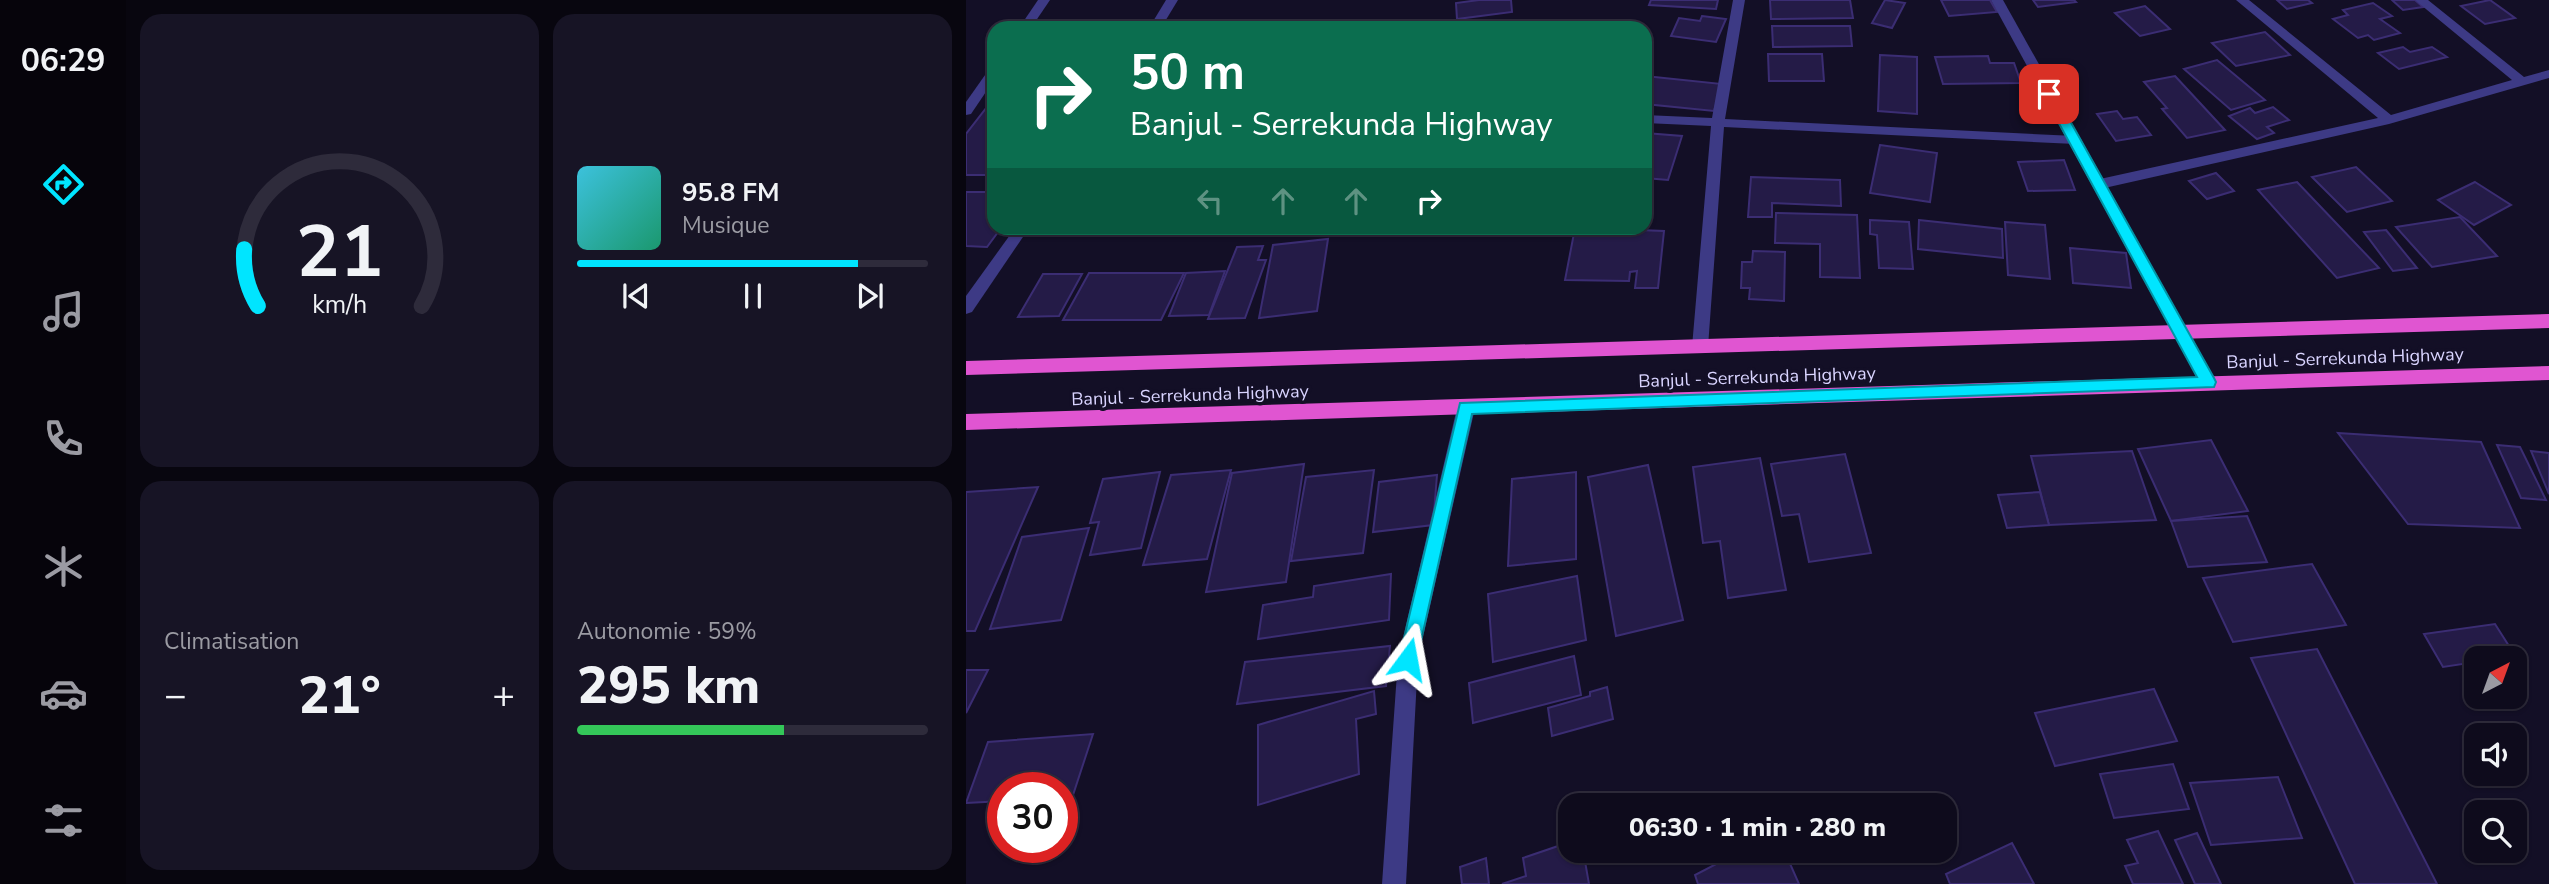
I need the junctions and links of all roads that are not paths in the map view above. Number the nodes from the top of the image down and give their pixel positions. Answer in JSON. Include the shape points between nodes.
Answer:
{"nodes":[{"id":1,"x":1044,"y":0,"type":"edge"},
{"id":2,"x":1172,"y":0,"type":"edge"},
{"id":3,"x":1739,"y":0,"type":"edge"},
{"id":4,"x":1997,"y":0,"type":"edge"},
{"id":5,"x":2242,"y":0,"type":"edge"},
{"id":6,"x":2421,"y":0,"type":"edge"},
{"id":7,"x":1030,"y":21,"type":"edge"},
{"id":8,"x":1159,"y":21,"type":"edge"},
{"id":9,"x":2549,"y":74,"type":"edge"},
{"id":10,"x":987,"y":81,"type":"edge"},
{"id":11,"x":2521,"y":81,"type":"junction"},
{"id":12,"x":966,"y":111,"type":"edge"},
{"id":13,"x":1652,"y":119,"type":"edge"},
{"id":14,"x":2389,"y":120,"type":"junction"},
{"id":15,"x":1718,"y":124,"type":"junction"},
{"id":16,"x":2075,"y":141,"type":"junction"},
{"id":17,"x":2100,"y":184,"type":"junction"},
{"id":18,"x":1017,"y":235,"type":"edge"},
{"id":19,"x":966,"y":309,"type":"edge"},
{"id":20,"x":2549,"y":321,"type":"edge"},
{"id":21,"x":2180,"y":334,"type":"junction"},
{"id":22,"x":1700,"y":347,"type":"junction"},
{"id":23,"x":966,"y":368,"type":"edge"},
{"id":24,"x":2549,"y":373,"type":"edge"},
{"id":25,"x":2208,"y":382,"type":"junction"},
{"id":26,"x":1466,"y":408,"type":"junction"},
{"id":27,"x":966,"y":422,"type":"edge"},
{"id":28,"x":1394,"y":884,"type":"edge"}],
"edges":[{"from":1,"to":7,"type":"street"},
{"from":2,"to":8,"type":"street"},
{"from":3,"to":15,"type":"street"},
{"from":4,"to":16,"type":"street"},
{"from":5,"to":14,"type":"street"},
{"from":6,"to":11,"type":"street"},
{"from":9,"to":11,"type":"street"},
{"from":10,"to":12,"type":"street"},
{"from":11,"to":14,"type":"street"},
{"from":13,"to":15,"type":"street"},
{"from":14,"to":17,"type":"street"},
{"from":15,"to":16,"type":"street"},
{"from":15,"to":22,"type":"street"},
{"from":16,"to":17,"type":"street"},
{"from":17,"to":21,"type":"street"},
{"from":18,"to":19,"type":"street"},
{"from":20,"to":21,"type":"highway","name":"Banjul - Serrekunda Highway"},
{"from":21,"to":22,"type":"highway","name":"Banjul - Serrekunda Highway"},
{"from":21,"to":25,"type":"street"},
{"from":22,"to":23,"type":"highway","name":"Banjul - Serrekunda Highway"},
{"from":24,"to":25,"type":"highway","name":"Banjul - Serrekunda Highway"},
{"from":25,"to":26,"type":"highway","name":"Banjul - Serrekunda Highway"},
{"from":26,"to":27,"type":"highway","name":"Banjul - Serrekunda Highway"},
{"from":26,"to":28,"type":"street","via":[[1408,659]]}]}
